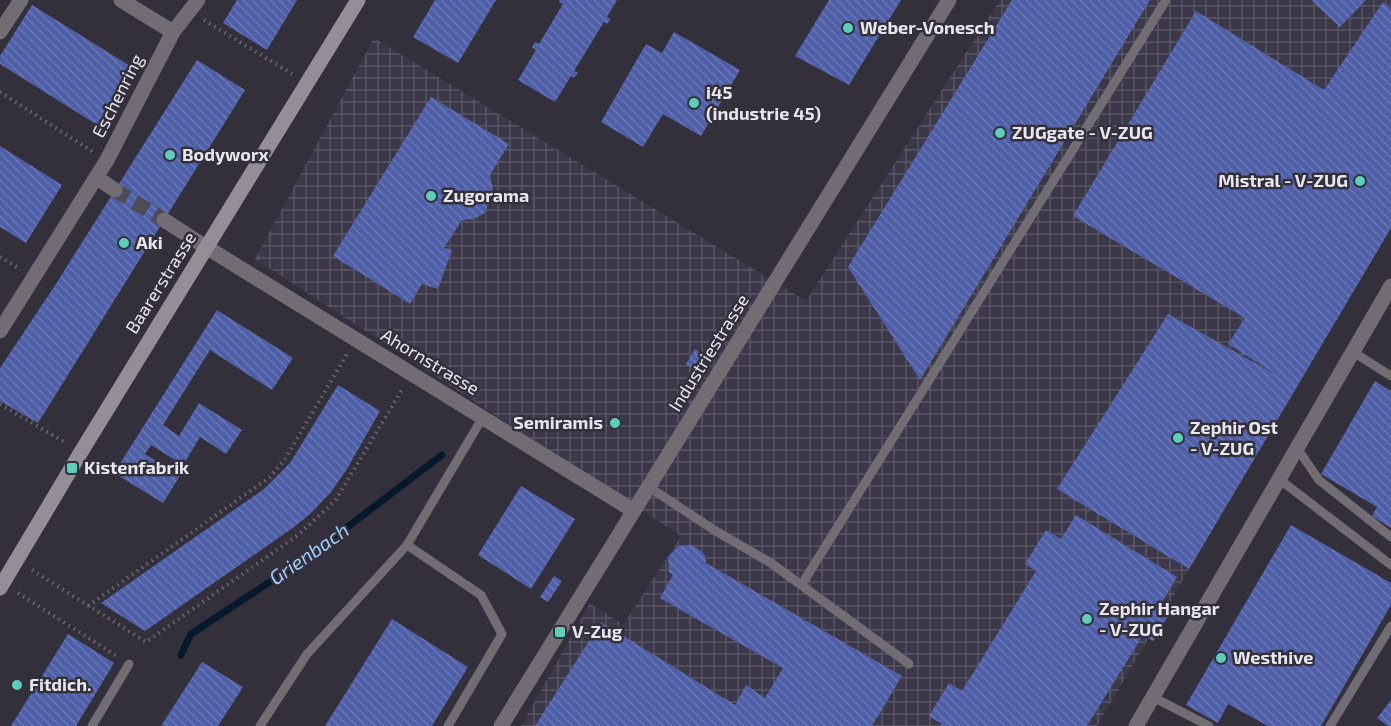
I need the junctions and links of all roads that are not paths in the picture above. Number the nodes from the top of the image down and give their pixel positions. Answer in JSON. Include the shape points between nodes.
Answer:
{"nodes":[{"id":1,"x":21,"y":0,"type":"edge"},
{"id":2,"x":121,"y":0,"type":"edge"},
{"id":3,"x":357,"y":0,"type":"edge"},
{"id":4,"x":949,"y":0,"type":"edge"},
{"id":5,"x":1166,"y":0,"type":"edge"},
{"id":6,"x":195,"y":6,"type":"edge"},
{"id":7,"x":0,"y":32,"type":"edge"},
{"id":8,"x":174,"y":32,"type":"junction"},
{"id":9,"x":96,"y":178,"type":"junction"},
{"id":10,"x":115,"y":190,"type":"tunnel mouth"},
{"id":11,"x":164,"y":220,"type":"tunnel mouth"},
{"id":12,"x":206,"y":247,"type":"junction"},
{"id":13,"x":1391,"y":285,"type":"edge"},
{"id":14,"x":0,"y":331,"type":"edge"},
{"id":15,"x":1353,"y":352,"type":"junction"},
{"id":16,"x":1391,"y":376,"type":"edge"},
{"id":17,"x":483,"y":417,"type":"junction"},
{"id":18,"x":1297,"y":448,"type":"junction"},
{"id":19,"x":1279,"y":479,"type":"junction"},
{"id":20,"x":648,"y":487,"type":"junction"},
{"id":21,"x":634,"y":511,"type":"junction"},
{"id":22,"x":1391,"y":537,"type":"edge"},
{"id":23,"x":408,"y":545,"type":"junction"},
{"id":24,"x":1391,"y":565,"type":"edge"},
{"id":25,"x":802,"y":584,"type":"junction"},
{"id":26,"x":1,"y":586,"type":"edge"},
{"id":27,"x":1391,"y":626,"type":"edge"},
{"id":28,"x":129,"y":664,"type":"road end"},
{"id":29,"x":909,"y":664,"type":"dead end"},
{"id":30,"x":1153,"y":697,"type":"junction"},
{"id":31,"x":92,"y":726,"type":"edge"},
{"id":32,"x":260,"y":726,"type":"edge"},
{"id":33,"x":448,"y":726,"type":"edge"},
{"id":34,"x":501,"y":726,"type":"edge"},
{"id":35,"x":1136,"y":726,"type":"edge"},
{"id":36,"x":1209,"y":726,"type":"edge"},
{"id":37,"x":1330,"y":726,"type":"edge"}],
"edges":[{"from":1,"to":7,"type":"street"},
{"from":2,"to":8,"type":"street"},
{"from":3,"to":12,"type":"main road","name":"Baarerstrasse"},
{"from":4,"to":20,"type":"street","name":"Industriestrasse"},
{"from":5,"to":25,"type":"lane"},
{"from":6,"to":8,"type":"street","name":"Eschenring"},
{"from":8,"to":9,"type":"street","name":"Eschenring"},
{"from":9,"to":10,"type":"street"},
{"from":9,"to":14,"type":"street","name":"Eschenring"},
{"from":11,"to":12,"type":"street"},
{"from":12,"to":17,"type":"street","name":"Ahornstrasse"},
{"from":12,"to":26,"type":"main road","name":"Baarerstrasse"},
{"from":13,"to":15,"type":"street"},
{"from":15,"to":16,"type":"lane"},
{"from":15,"to":18,"type":"street"},
{"from":17,"to":21,"type":"street","name":"Ahornstrasse"},
{"from":17,"to":23,"type":"lane"},
{"from":18,"to":19,"type":"street"},
{"from":18,"to":22,"type":"lane","via":[[1319,480]]},
{"from":19,"to":24,"type":"lane"},
{"from":19,"to":30,"type":"street"},
{"from":20,"to":21,"type":"street","name":"Industriestrasse"},
{"from":20,"to":25,"type":"lane"},
{"from":21,"to":34,"type":"street","name":"Industriestrasse"},
{"from":23,"to":32,"type":"lane","via":[[307,654]]},
{"from":23,"to":33,"type":"lane","via":[[481,595],[502,634]]},
{"from":25,"to":29,"type":"lane"},
{"from":27,"to":37,"type":"lane"},
{"from":28,"to":31,"type":"lane"},
{"from":30,"to":35,"type":"street"},
{"from":30,"to":36,"type":"lane"}]}
